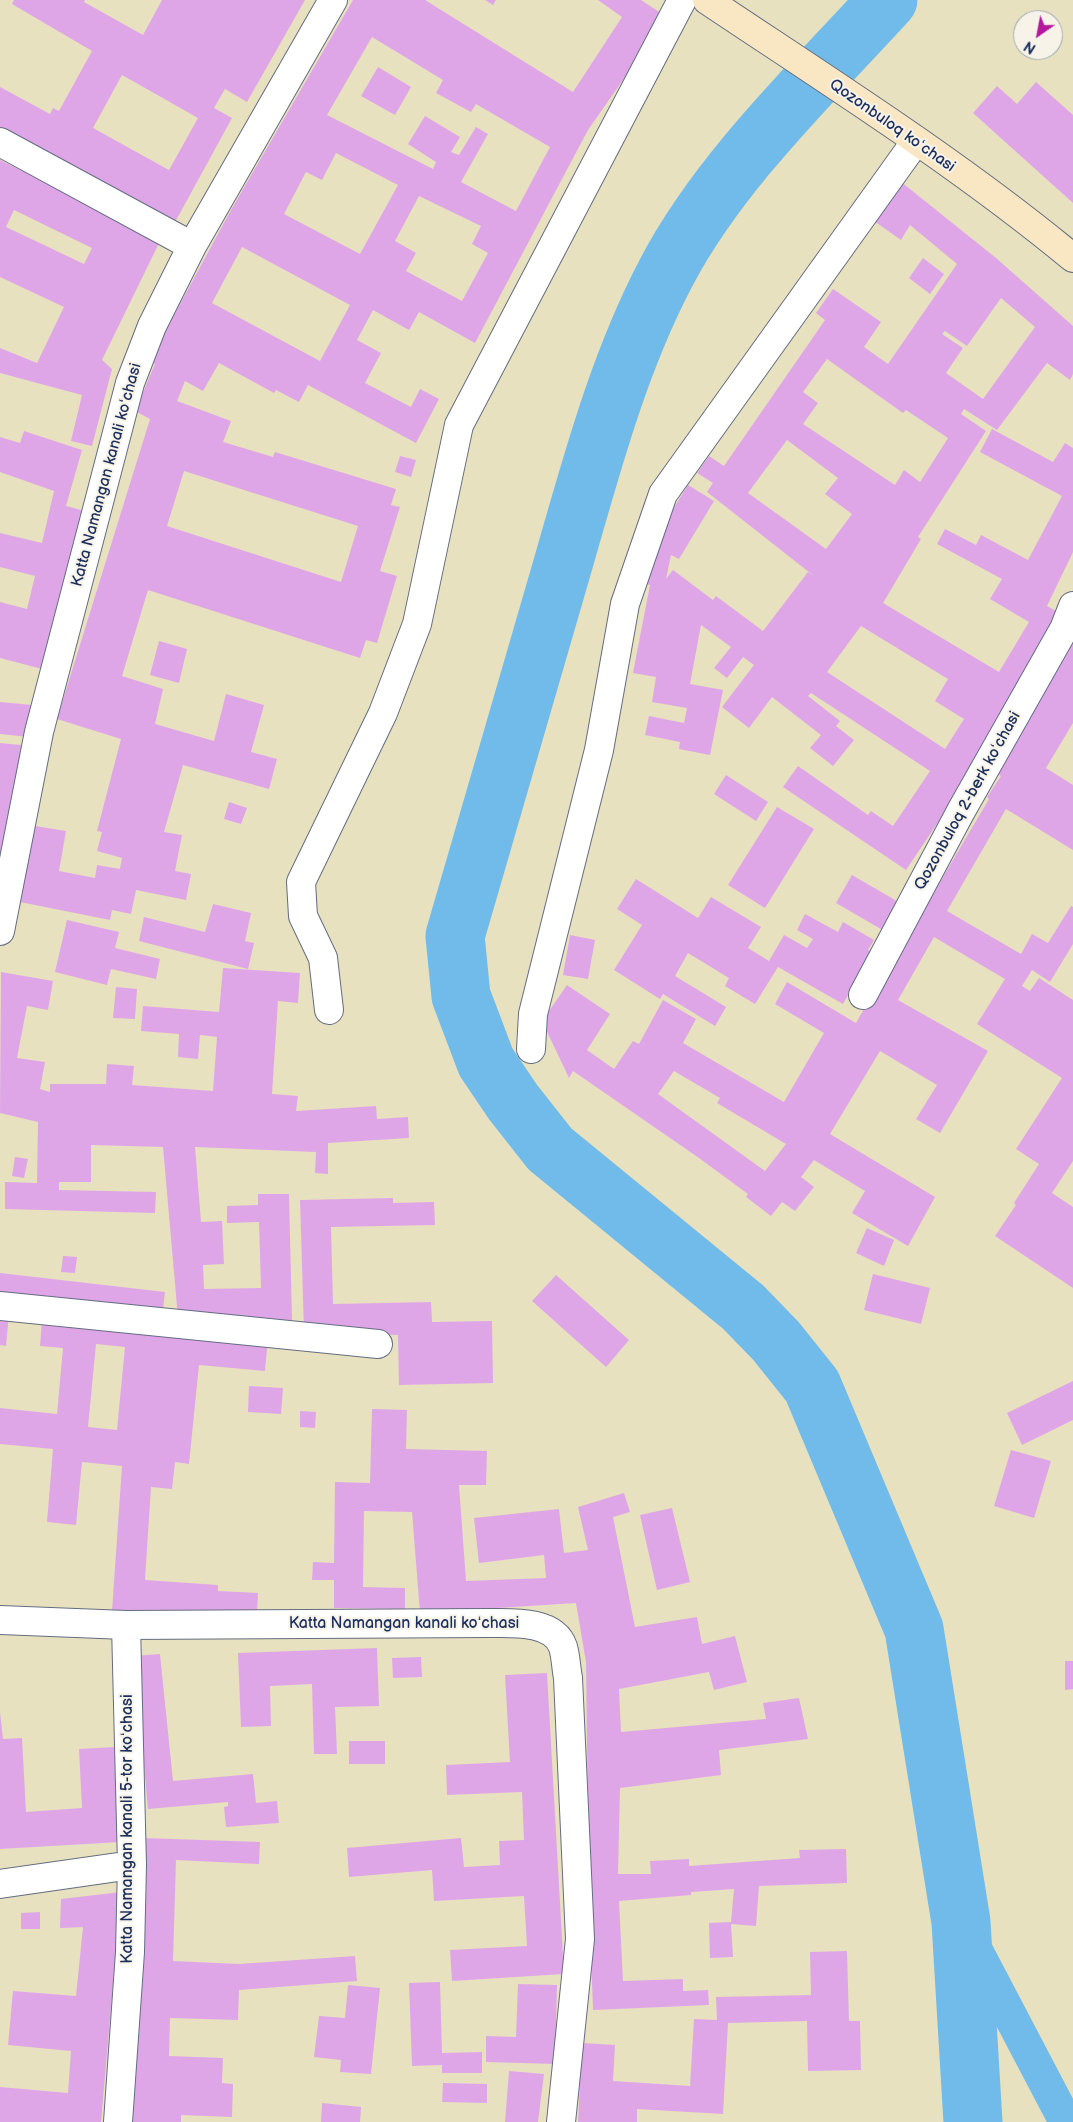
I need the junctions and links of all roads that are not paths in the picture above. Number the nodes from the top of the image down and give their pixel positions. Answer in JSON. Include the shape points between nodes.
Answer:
{"nodes":[{"id":1,"x":332,"y":0,"type":"edge"},
{"id":2,"x":682,"y":0,"type":"edge"},
{"id":3,"x":707,"y":0,"type":"edge"},
{"id":4,"x":916,"y":141,"type":"junction"},
{"id":5,"x":0,"y":142,"type":"edge"},
{"id":6,"x":192,"y":246,"type":"junction"},
{"id":7,"x":1073,"y":258,"type":"edge"},
{"id":8,"x":1073,"y":606,"type":"edge"},
{"id":9,"x":0,"y":931,"type":"edge"},
{"id":10,"x":863,"y":995,"type":"dead end"},
{"id":11,"x":330,"y":1010,"type":"dead end"},
{"id":12,"x":531,"y":1050,"type":"dead end"},
{"id":13,"x":0,"y":1306,"type":"edge"},
{"id":14,"x":378,"y":1344,"type":"dead end"},
{"id":15,"x":0,"y":1620,"type":"edge"},
{"id":16,"x":126,"y":1625,"type":"junction"},
{"id":17,"x":132,"y":1865,"type":"junction"},
{"id":18,"x":0,"y":1884,"type":"edge"},
{"id":19,"x":118,"y":2122,"type":"edge"},
{"id":20,"x":561,"y":2122,"type":"edge"}],
"edges":[{"from":1,"to":6,"type":"street","name":"Katta Namangan kanali koʻchasi"},
{"from":2,"to":11,"type":"street","via":[[458,425],[417,624],[383,713],[301,882],[304,916],[323,958]]},
{"from":3,"to":4,"type":"main road","name":"Qozonbuloq koʻchasi"},
{"from":4,"to":7,"type":"main road","name":"Qozonbuloq koʻchasi"},
{"from":4,"to":12,"type":"street","via":[[663,494],[625,604],[599,750],[533,1014]]},
{"from":5,"to":6,"type":"street"},
{"from":6,"to":9,"type":"street","name":"Katta Namangan kanali koʻchasi","via":[[152,326],[130,383],[39,732]]},
{"from":8,"to":10,"type":"street","name":"Qozonbuloq 2-berk koʻchasi","via":[[1064,629],[961,811]]},
{"from":13,"to":14,"type":"street"},
{"from":15,"to":16,"type":"street","name":"Katta Namangan kanali koʻchasi"},
{"from":16,"to":17,"type":"street","name":"Katta Namangan kanali 5-tor koʻchasi"},
{"from":16,"to":20,"type":"street","name":"Katta Namangan kanali koʻchasi","via":[[498,1623],[525,1624],[552,1632],[562,1646],[568,1678],[580,1939]]},
{"from":17,"to":18,"type":"street"},
{"from":17,"to":19,"type":"street","name":"Katta Namangan kanali 5-tor koʻchasi","via":[[130,1952]]}]}
